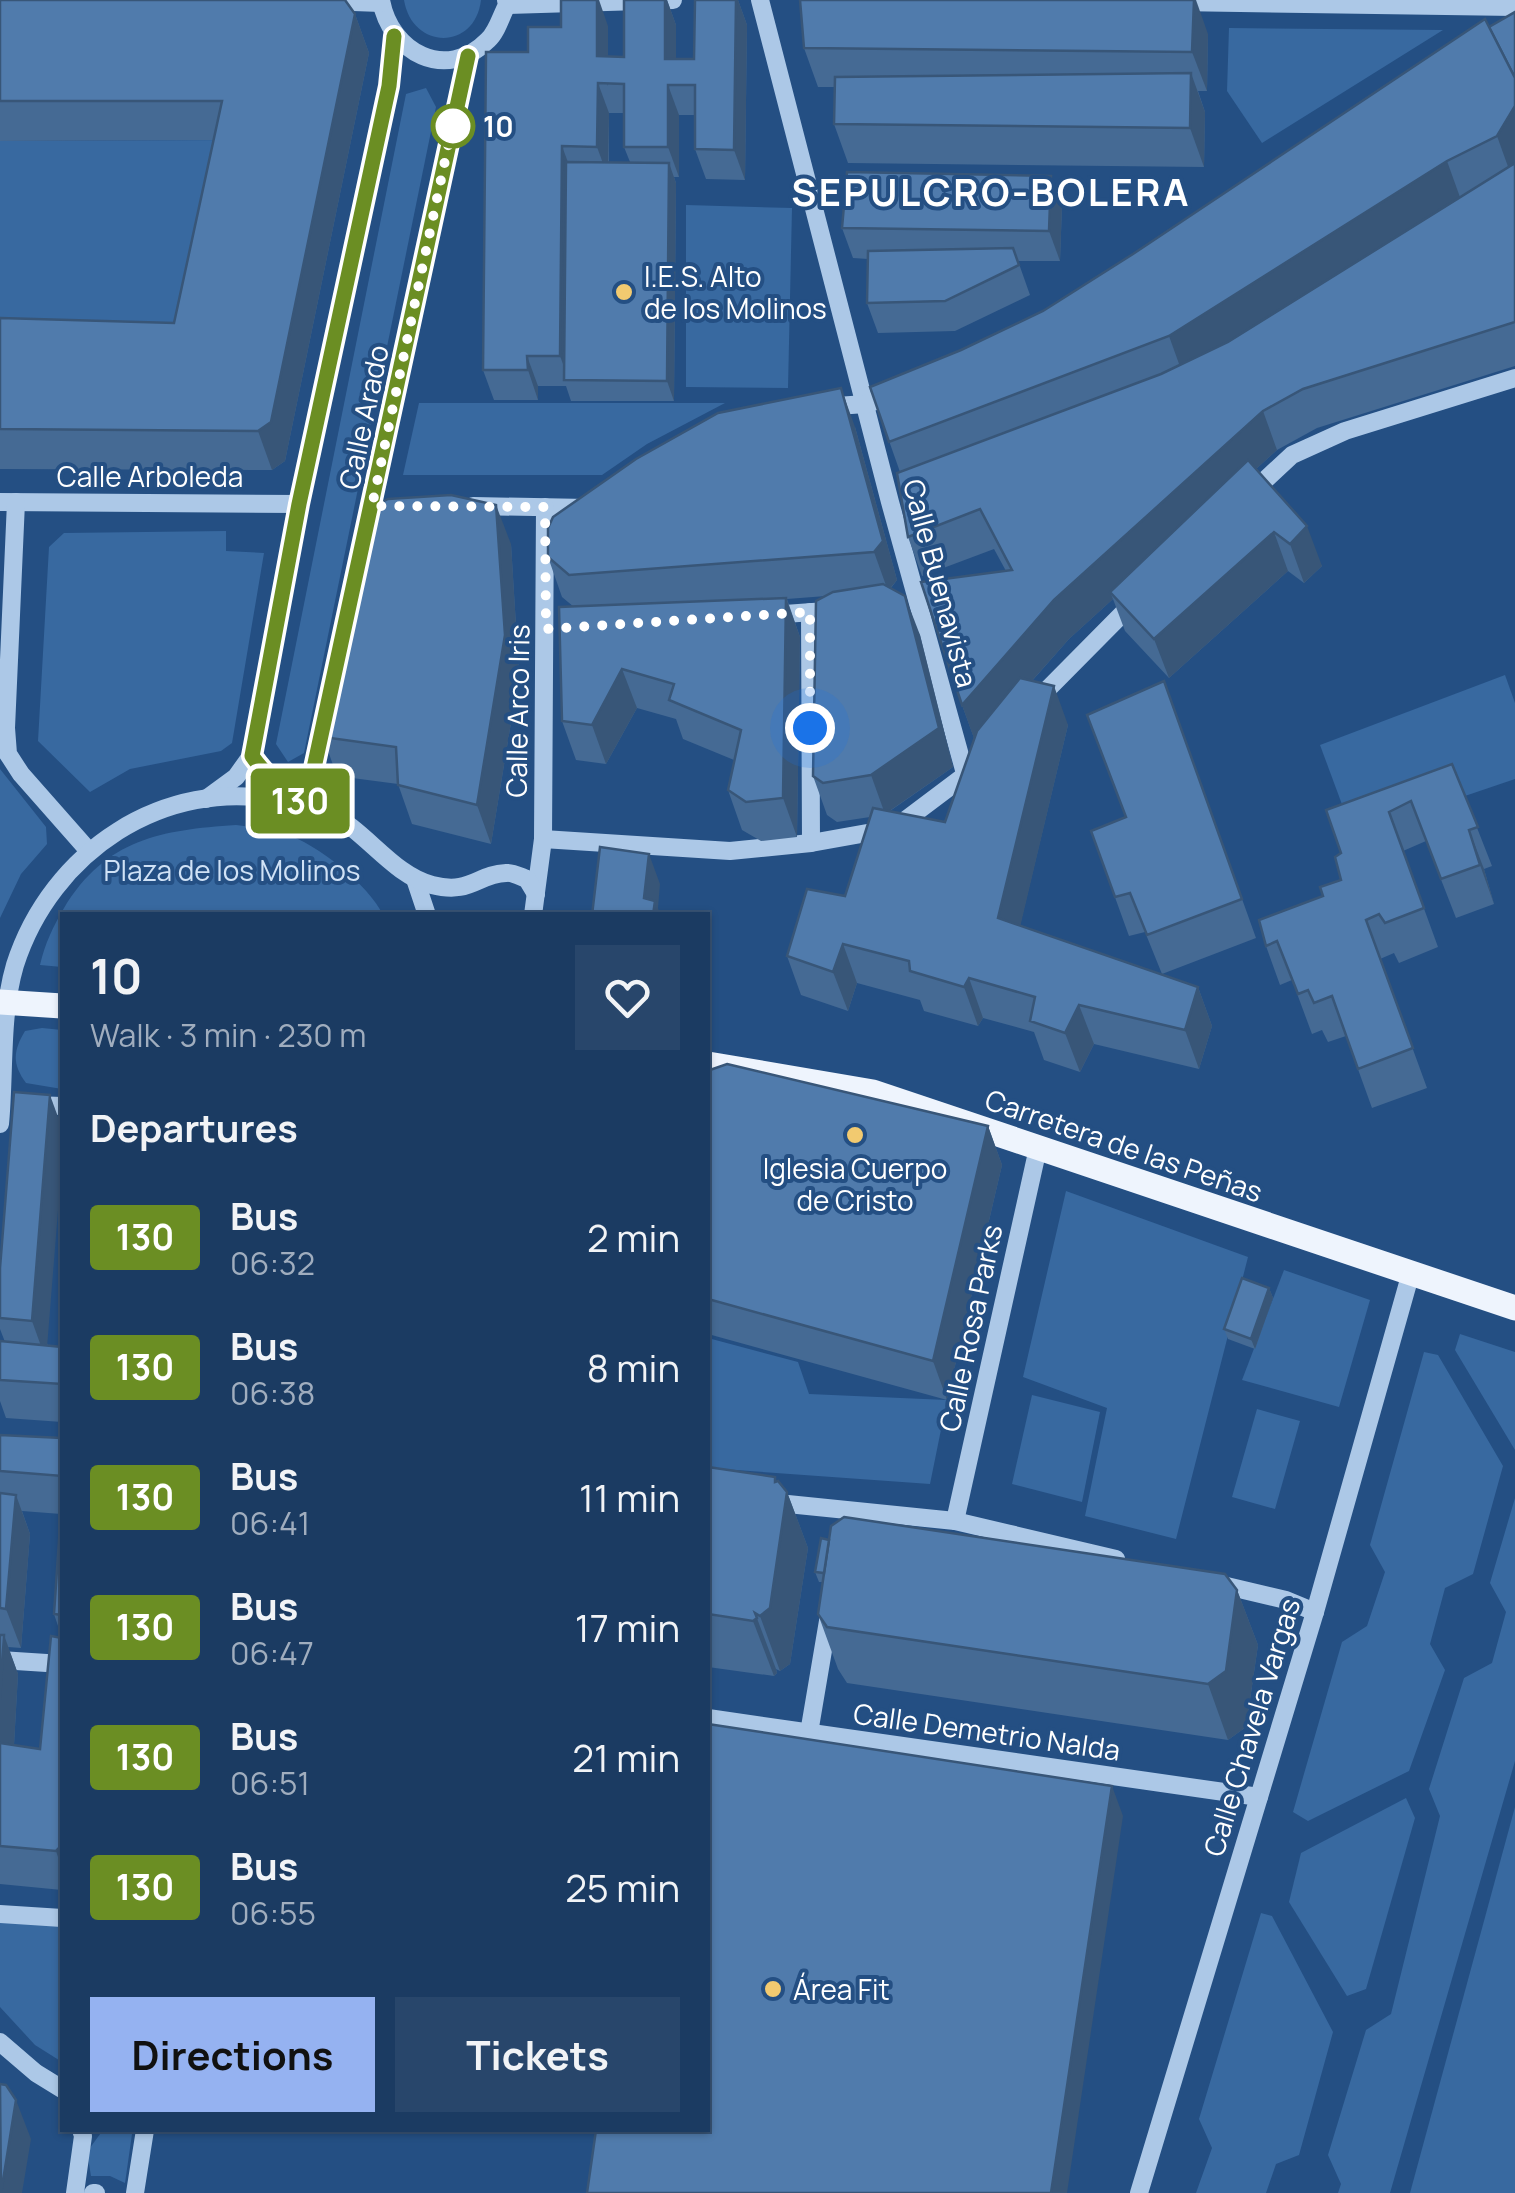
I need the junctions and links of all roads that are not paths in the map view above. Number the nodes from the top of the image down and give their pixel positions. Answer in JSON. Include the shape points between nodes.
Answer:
{"nodes":[{"id":1,"x":673,"y":0,"type":"edge"},
{"id":2,"x":760,"y":0,"type":"edge"},
{"id":3,"x":307,"y":1,"type":"edge"},
{"id":4,"x":381,"y":1,"type":"edge"},
{"id":5,"x":506,"y":2,"type":"edge"},
{"id":6,"x":1158,"y":2,"type":"edge"},
{"id":7,"x":1337,"y":3,"type":"edge"},
{"id":8,"x":1515,"y":8,"type":"edge"},
{"id":9,"x":394,"y":36,"type":"junction"},
{"id":10,"x":468,"y":56,"type":"junction"},
{"id":11,"x":1515,"y":378,"type":"edge"},
{"id":12,"x":914,"y":389,"type":"edge"},
{"id":13,"x":865,"y":404,"type":"junction"},
{"id":14,"x":812,"y":408,"type":"edge"},
{"id":15,"x":606,"y":499,"type":"edge"},
{"id":16,"x":8,"y":502,"type":"edge"},
{"id":17,"x":299,"y":504,"type":"junction"},
{"id":18,"x":449,"y":506,"type":"edge"},
{"id":19,"x":545,"y":507,"type":"junction"},
{"id":20,"x":1236,"y":508,"type":"edge"},
{"id":21,"x":364,"y":544,"type":"edge"},
{"id":22,"x":1155,"y":582,"type":"edge"},
{"id":23,"x":864,"y":608,"type":"edge"},
{"id":24,"x":810,"y":612,"type":"junction"},
{"id":25,"x":753,"y":616,"type":"edge"},
{"id":26,"x":342,"y":641,"type":"edge"},
{"id":27,"x":1026,"y":712,"type":"edge"},
{"id":28,"x":990,"y":751,"type":"edge"},
{"id":29,"x":252,"y":756,"type":"junction"},
{"id":30,"x":966,"y":777,"type":"junction"},
{"id":31,"x":206,"y":799,"type":"junction"},
{"id":32,"x":326,"y":811,"type":"junction"},
{"id":33,"x":543,"y":839,"type":"junction"},
{"id":34,"x":810,"y":843,"type":"junction"},
{"id":35,"x":88,"y":850,"type":"junction"},
{"id":36,"x":415,"y":879,"type":"junction"},
{"id":37,"x":536,"y":894,"type":"junction"},
{"id":38,"x":427,"y":912,"type":"edge"},
{"id":39,"x":533,"y":912,"type":"edge"},
{"id":40,"x":3,"y":1002,"type":"edge"},
{"id":41,"x":60,"y":1006,"type":"edge"},
{"id":42,"x":710,"y":1064,"type":"edge"},
{"id":43,"x":2,"y":1103,"type":"edge"},
{"id":44,"x":60,"y":1106,"type":"edge"},
{"id":45,"x":0,"y":1124,"type":"edge"},
{"id":46,"x":1038,"y":1148,"type":"junction"},
{"id":47,"x":1410,"y":1276,"type":"junction"},
{"id":48,"x":1515,"y":1308,"type":"edge"},
{"id":49,"x":747,"y":1500,"type":"edge"},
{"id":50,"x":847,"y":1508,"type":"junction"},
{"id":51,"x":955,"y":1521,"type":"junction"},
{"id":52,"x":844,"y":1536,"type":"edge"},
{"id":53,"x":1130,"y":1563,"type":"edge"},
{"id":54,"x":1188,"y":1577,"type":"edge"},
{"id":55,"x":834,"y":1591,"type":"edge"},
{"id":56,"x":1315,"y":1612,"type":"junction"},
{"id":57,"x":0,"y":1660,"type":"edge"},
{"id":58,"x":60,"y":1664,"type":"edge"},
{"id":59,"x":710,"y":1718,"type":"edge"},
{"id":60,"x":809,"y":1733,"type":"junction"},
{"id":61,"x":1259,"y":1797,"type":"junction"},
{"id":62,"x":0,"y":1914,"type":"edge"},
{"id":63,"x":60,"y":1918,"type":"edge"},
{"id":64,"x":0,"y":2042,"type":"edge"},
{"id":65,"x":60,"y":2088,"type":"edge"},
{"id":66,"x":84,"y":2132,"type":"edge"},
{"id":67,"x":145,"y":2132,"type":"edge"},
{"id":68,"x":75,"y":2193,"type":"edge"},
{"id":69,"x":134,"y":2193,"type":"edge"},
{"id":70,"x":1139,"y":2193,"type":"edge"}],
"edges":[{"from":1,"to":5,"type":"street"},
{"from":2,"to":13,"type":"street","name":"Calle Buenavista"},
{"from":3,"to":4,"type":"street"},
{"from":4,"to":9,"type":"street"},
{"from":5,"to":10,"type":"street","via":[[491,38]]},
{"from":6,"to":7,"type":"street"},
{"from":7,"to":8,"type":"street"},
{"from":9,"to":10,"type":"street","via":[[417,55],[441,61]]},
{"from":9,"to":17,"type":"street","name":"Calle Arado","via":[[389,86]]},
{"from":10,"to":21,"type":"street","name":"Calle Arado","via":[[382,506]]},
{"from":11,"to":20,"type":"street","via":[[1345,432],[1292,456]]},
{"from":12,"to":13,"type":"street"},
{"from":13,"to":14,"type":"street"},
{"from":13,"to":30,"type":"street","name":"Calle Buenavista","via":[[899,499],[916,604]]},
{"from":15,"to":19,"type":"street","via":[[590,508]]},
{"from":16,"to":17,"type":"street","name":"Calle Arboleda"},
{"from":16,"to":35,"type":"street","via":[[8,754]]},
{"from":17,"to":29,"type":"street","name":"Calle Arado"},
{"from":18,"to":19,"type":"street"},
{"from":19,"to":33,"type":"street","name":"Calle Arco Iris","via":[[555,628]]},
{"from":22,"to":27,"type":"street"},
{"from":23,"to":24,"type":"street"},
{"from":24,"to":25,"type":"street"},
{"from":24,"to":34,"type":"street"},
{"from":26,"to":32,"type":"street","via":[[312,777]]},
{"from":28,"to":30,"type":"street"},
{"from":29,"to":31,"type":"street"},
{"from":29,"to":32,"type":"street","via":[[270,781]]},
{"from":30,"to":34,"type":"street","via":[[895,828]]},
{"from":31,"to":32,"type":"street","via":[[269,799]]},
{"from":31,"to":35,"type":"street","via":[[162,808]]},
{"from":32,"to":36,"type":"street"},
{"from":33,"to":34,"type":"street","via":[[730,850]]},
{"from":33,"to":37,"type":"street","name":"Calle Arco Iris"},
{"from":35,"to":40,"type":"street","via":[[25,940]]},
{"from":36,"to":37,"type":"street","via":[[462,888],[506,872],[528,880]]},
{"from":36,"to":38,"type":"street"},
{"from":37,"to":39,"type":"street","name":"Calle Arco Iris"},
{"from":40,"to":41,"type":"main road"},
{"from":40,"to":43,"type":"street"},
{"from":42,"to":46,"type":"main road","name":"Carretera de las Peñas","via":[[873,1092]]},
{"from":43,"to":44,"type":"street"},
{"from":43,"to":45,"type":"street"},
{"from":46,"to":47,"type":"main road","name":"Carretera de las Peñas"},
{"from":46,"to":51,"type":"street","name":"Calle Rosa Parks"},
{"from":47,"to":48,"type":"main road","name":"Carretera de las Peñas"},
{"from":47,"to":56,"type":"street","name":"Calle Chavela Vargas"},
{"from":49,"to":50,"type":"street"},
{"from":50,"to":51,"type":"street"},
{"from":50,"to":52,"type":"street"},
{"from":51,"to":53,"type":"street"},
{"from":54,"to":56,"type":"street"},
{"from":55,"to":60,"type":"street"},
{"from":56,"to":61,"type":"street","name":"Calle Chavela Vargas"},
{"from":57,"to":58,"type":"street"},
{"from":59,"to":60,"type":"street","name":"Calle Demetrio Nalda"},
{"from":60,"to":61,"type":"street","name":"Calle Demetrio Nalda"},
{"from":61,"to":70,"type":"street","name":"Calle Chavela Vargas"},
{"from":62,"to":63,"type":"street"},
{"from":64,"to":65,"type":"street"},
{"from":66,"to":68,"type":"street"},
{"from":67,"to":69,"type":"street"}]}
